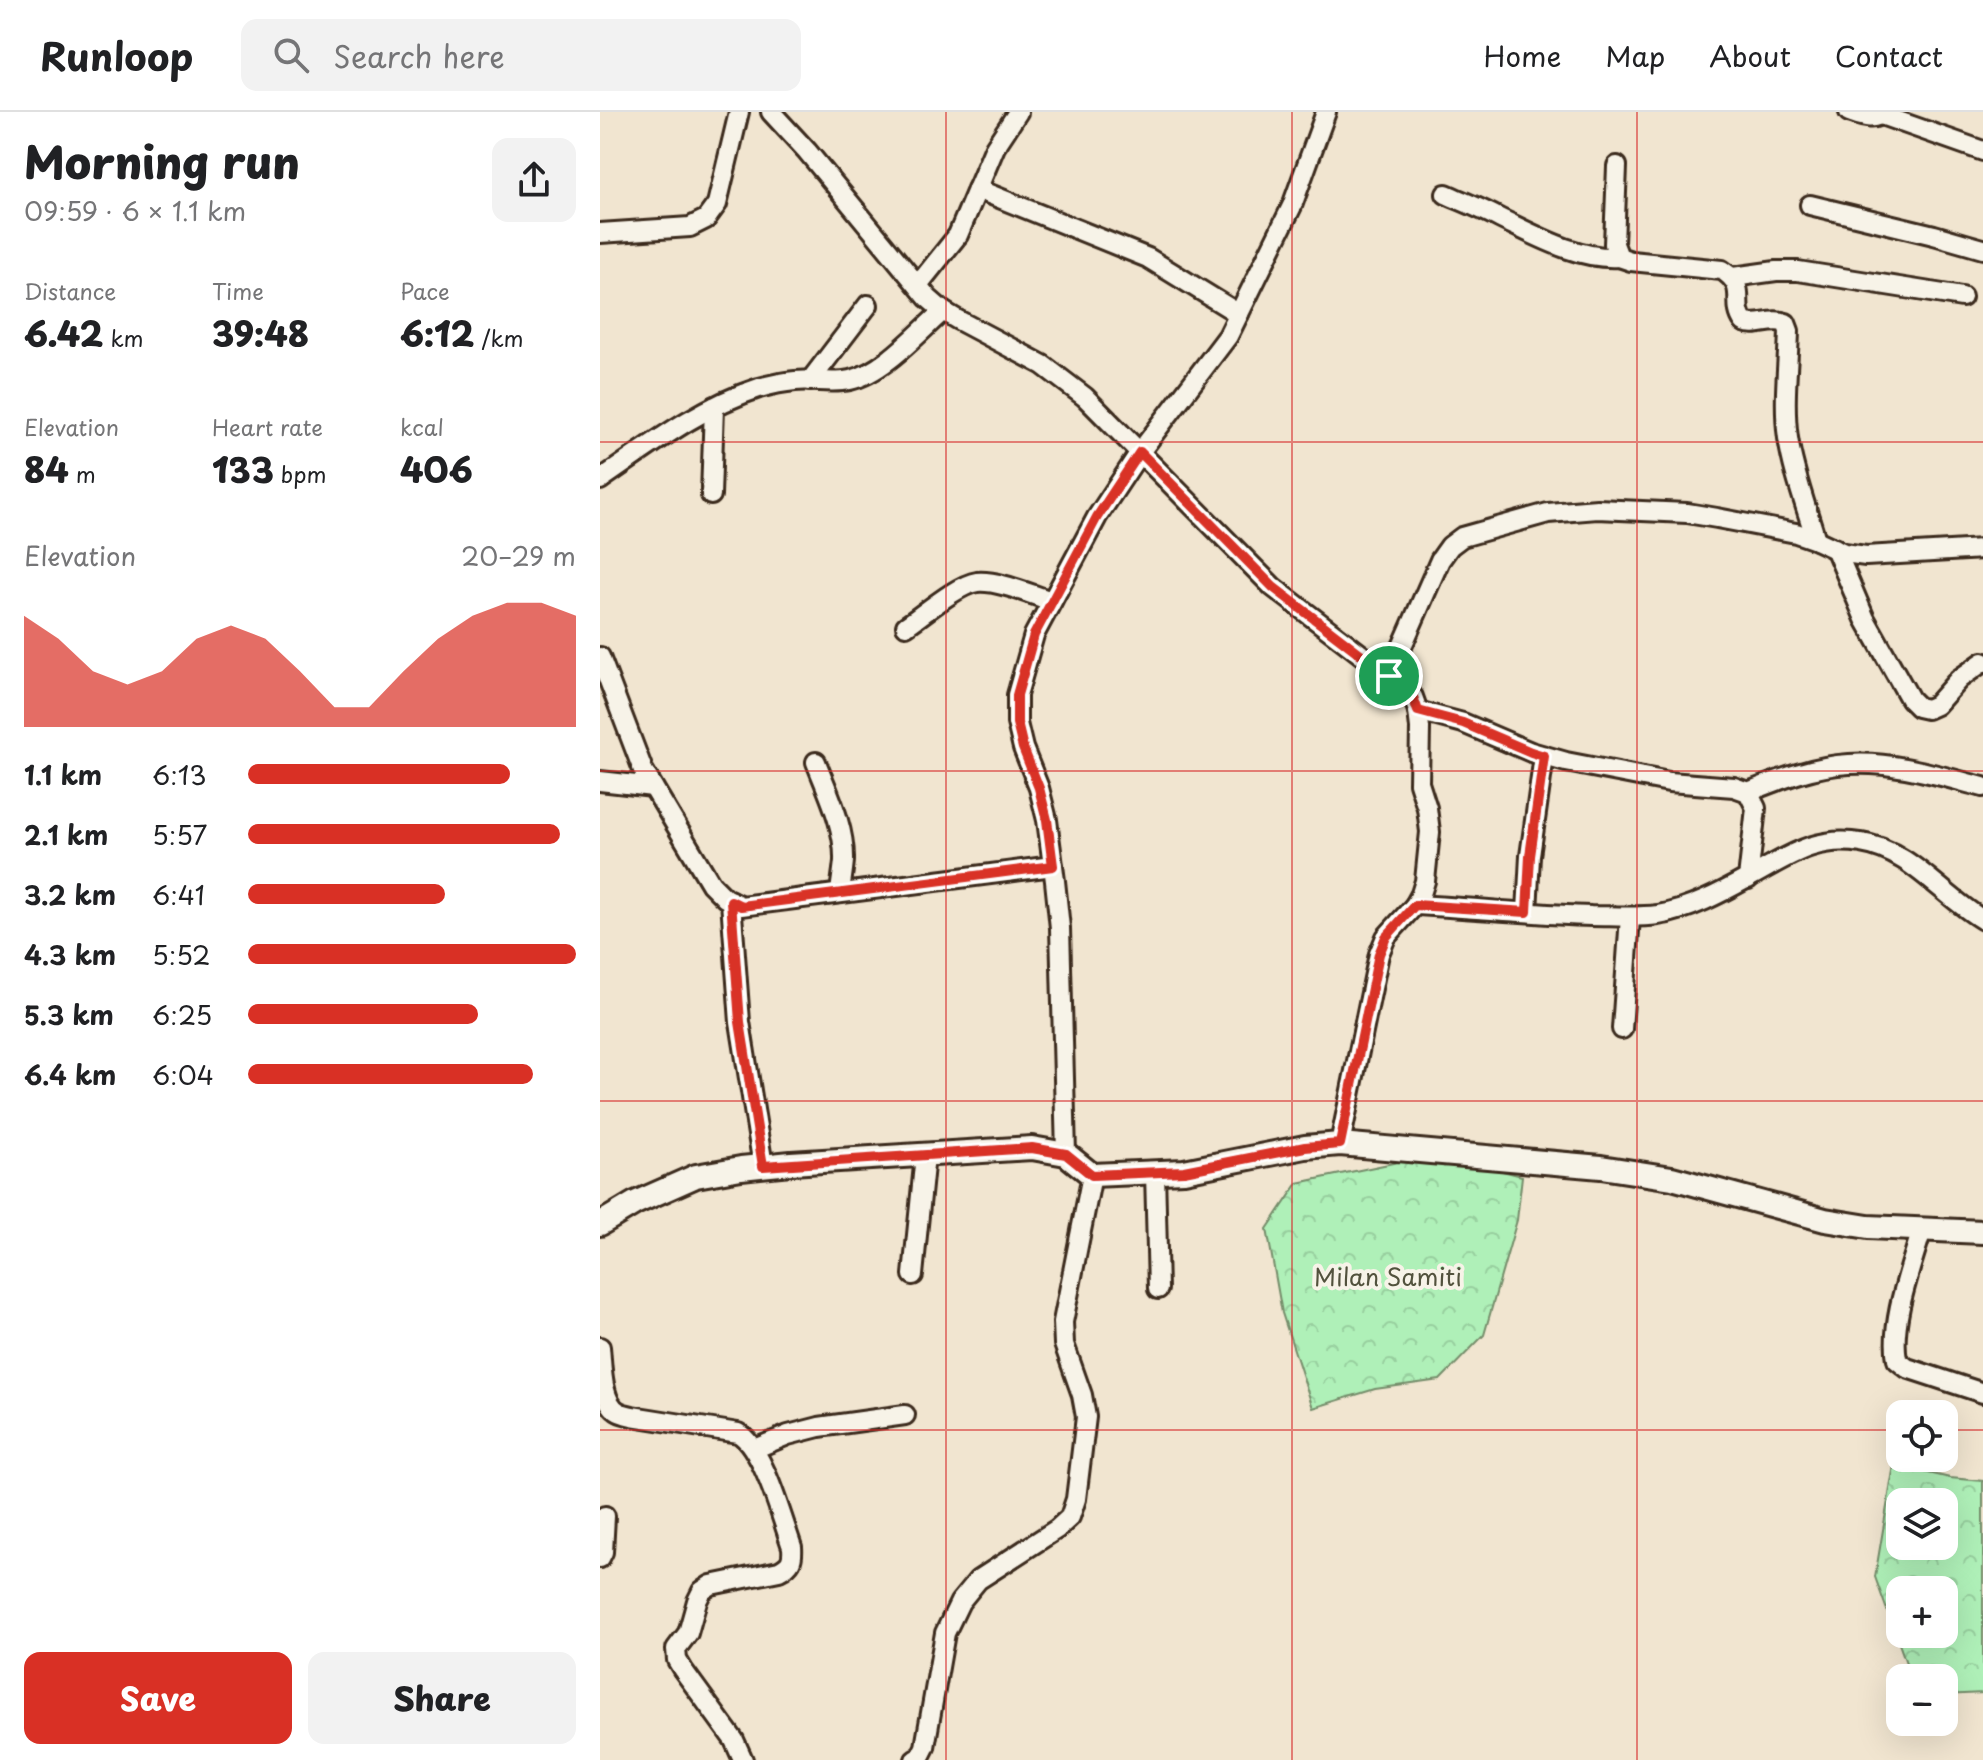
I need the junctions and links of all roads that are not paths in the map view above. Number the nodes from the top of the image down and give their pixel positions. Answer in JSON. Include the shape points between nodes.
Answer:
{"nodes":[{"id":1,"x":739,"y":112,"type":"edge"},
{"id":2,"x":771,"y":112,"type":"edge"},
{"id":3,"x":1018,"y":112,"type":"edge"},
{"id":4,"x":1326,"y":112,"type":"edge"},
{"id":5,"x":1849,"y":112,"type":"edge"},
{"id":6,"x":1882,"y":114,"type":"edge"},
{"id":7,"x":1983,"y":151,"type":"edge"},
{"id":8,"x":1617,"y":166,"type":"dead end"},
{"id":9,"x":977,"y":189,"type":"junction"},
{"id":10,"x":1446,"y":194,"type":"dead end"},
{"id":11,"x":1810,"y":205,"type":"dead end"},
{"id":12,"x":600,"y":233,"type":"edge"},
{"id":13,"x":1983,"y":249,"type":"edge"},
{"id":14,"x":1619,"y":257,"type":"junction"},
{"id":15,"x":1733,"y":277,"type":"junction"},
{"id":16,"x":918,"y":285,"type":"junction"},
{"id":17,"x":1962,"y":297,"type":"dead end"},
{"id":18,"x":868,"y":305,"type":"dead end"},
{"id":19,"x":943,"y":311,"type":"junction"},
{"id":20,"x":1239,"y":314,"type":"junction"},
{"id":21,"x":810,"y":381,"type":"junction"},
{"id":22,"x":714,"y":407,"type":"junction"},
{"id":23,"x":1140,"y":452,"type":"junction"},
{"id":24,"x":600,"y":480,"type":"edge"},
{"id":25,"x":711,"y":495,"type":"dead end"},
{"id":26,"x":1816,"y":540,"type":"junction"},
{"id":27,"x":1835,"y":548,"type":"junction"},
{"id":28,"x":1983,"y":549,"type":"edge"},
{"id":29,"x":1052,"y":601,"type":"junction"},
{"id":30,"x":906,"y":626,"type":"dead end"},
{"id":31,"x":600,"y":657,"type":"edge"},
{"id":32,"x":1983,"y":662,"type":"edge"},
{"id":33,"x":1389,"y":676,"type":"junction"},
{"id":34,"x":1418,"y":711,"type":"junction"},
{"id":35,"x":1544,"y":756,"type":"junction"},
{"id":36,"x":816,"y":762,"type":"dead end"},
{"id":37,"x":600,"y":781,"type":"edge"},
{"id":38,"x":653,"y":787,"type":"junction"},
{"id":39,"x":1983,"y":787,"type":"edge"},
{"id":40,"x":1748,"y":792,"type":"junction"},
{"id":41,"x":1053,"y":866,"type":"junction"},
{"id":42,"x":1748,"y":879,"type":"junction"},
{"id":43,"x":840,"y":893,"type":"junction"},
{"id":44,"x":731,"y":901,"type":"junction"},
{"id":45,"x":1415,"y":905,"type":"junction"},
{"id":46,"x":1527,"y":912,"type":"junction"},
{"id":47,"x":1630,"y":917,"type":"junction"},
{"id":48,"x":1983,"y":920,"type":"edge"},
{"id":49,"x":1622,"y":1029,"type":"dead end"},
{"id":50,"x":1340,"y":1144,"type":"junction"},
{"id":51,"x":1066,"y":1154,"type":"junction"},
{"id":52,"x":925,"y":1155,"type":"junction"},
{"id":53,"x":763,"y":1166,"type":"junction"},
{"id":54,"x":1155,"y":1172,"type":"junction"},
{"id":55,"x":1092,"y":1175,"type":"junction"},
{"id":56,"x":600,"y":1224,"type":"edge"},
{"id":57,"x":1922,"y":1229,"type":"junction"},
{"id":58,"x":1982,"y":1229,"type":"edge"},
{"id":59,"x":913,"y":1275,"type":"dead end"},
{"id":60,"x":1158,"y":1289,"type":"dead end"},
{"id":61,"x":600,"y":1347,"type":"edge"},
{"id":62,"x":1983,"y":1393,"type":"edge"},
{"id":63,"x":905,"y":1415,"type":"dead end"},
{"id":64,"x":754,"y":1449,"type":"junction"},
{"id":65,"x":605,"y":1516,"type":"dead end"},
{"id":66,"x":600,"y":1558,"type":"edge"},
{"id":67,"x":743,"y":1760,"type":"edge"},
{"id":68,"x":915,"y":1760,"type":"edge"}],
"edges":[{"from":1,"to":12,"type":"street","via":[[717,204],[706,219],[690,227]]},
{"from":2,"to":16,"type":"street"},
{"from":3,"to":9,"type":"street"},
{"from":4,"to":20,"type":"street","via":[[1292,206]]},
{"from":5,"to":6,"type":"street","via":[[1870,118]]},
{"from":6,"to":7,"type":"street"},
{"from":8,"to":14,"type":"street","via":[[1614,244]]},
{"from":9,"to":16,"type":"street","via":[[958,235]]},
{"from":9,"to":20,"type":"street","via":[[1148,258]]},
{"from":10,"to":14,"type":"street","via":[[1583,254]]},
{"from":11,"to":13,"type":"street"},
{"from":14,"to":15,"type":"street","via":[[1722,270]]},
{"from":15,"to":17,"type":"street","via":[[1798,271]]},
{"from":15,"to":26,"type":"street","via":[[1744,322],[1779,320],[1789,331],[1787,435]]},
{"from":16,"to":19,"type":"street"},
{"from":18,"to":21,"type":"street"},
{"from":19,"to":21,"type":"street","via":[[875,369],[853,380]]},
{"from":19,"to":23,"type":"street","via":[[1043,365],[1085,397]]},
{"from":20,"to":23,"type":"street"},
{"from":21,"to":22,"type":"street","via":[[760,388]]},
{"from":22,"to":24,"type":"street","via":[[680,424]]},
{"from":22,"to":25,"type":"street"},
{"from":23,"to":29,"type":"street"},
{"from":23,"to":33,"type":"street","via":[[1273,587]]},
{"from":26,"to":27,"type":"street"},
{"from":26,"to":33,"type":"street","via":[[1702,515],[1597,509],[1538,515],[1462,537],[1440,560]]},
{"from":27,"to":28,"type":"street","via":[[1866,556]]},
{"from":27,"to":32,"type":"street","via":[[1865,619],[1918,707],[1936,705]]},
{"from":29,"to":30,"type":"street","via":[[980,582],[963,586]]},
{"from":29,"to":41,"type":"street","via":[[1034,635],[1017,695],[1017,723],[1042,799]]},
{"from":31,"to":38,"type":"street"},
{"from":33,"to":34,"type":"street","via":[[1413,697]]},
{"from":34,"to":35,"type":"street"},
{"from":34,"to":45,"type":"street","via":[[1419,783],[1430,832],[1425,881]]},
{"from":35,"to":40,"type":"street"},
{"from":35,"to":46,"type":"street"},
{"from":36,"to":43,"type":"street","via":[[841,835]]},
{"from":37,"to":38,"type":"street"},
{"from":38,"to":44,"type":"street","via":[[711,884]]},
{"from":39,"to":40,"type":"street","via":[[1912,769],[1849,764],[1808,770]]},
{"from":40,"to":42,"type":"street","via":[[1756,808]]},
{"from":41,"to":43,"type":"street"},
{"from":41,"to":51,"type":"street","via":[[1060,928]]},
{"from":42,"to":47,"type":"street","via":[[1679,910]]},
{"from":42,"to":48,"type":"street","via":[[1790,854],[1823,843],[1859,842],[1907,861]]},
{"from":43,"to":44,"type":"street","via":[[741,906]]},
{"from":44,"to":53,"type":"street","via":[[740,1022]]},
{"from":45,"to":46,"type":"street"},
{"from":45,"to":50,"type":"street","via":[[1386,937],[1379,954]]},
{"from":46,"to":47,"type":"street"},
{"from":47,"to":49,"type":"street"},
{"from":50,"to":54,"type":"street"},
{"from":50,"to":57,"type":"street","via":[[1601,1167],[1672,1178],[1825,1220]]},
{"from":51,"to":52,"type":"street","via":[[1032,1148]]},
{"from":51,"to":55,"type":"street"},
{"from":52,"to":53,"type":"street"},
{"from":52,"to":59,"type":"street"},
{"from":53,"to":56,"type":"street","via":[[696,1176]]},
{"from":54,"to":55,"type":"street"},
{"from":54,"to":60,"type":"street"},
{"from":55,"to":68,"type":"street","via":[[1063,1322],[1064,1344],[1086,1417],[1076,1499],[1070,1517],[1057,1529],[978,1580],[960,1602],[945,1633],[925,1747]]},
{"from":57,"to":58,"type":"street"},
{"from":57,"to":62,"type":"street","via":[[1895,1327],[1897,1360]]},
{"from":61,"to":64,"type":"street","via":[[609,1402],[618,1412],[738,1433]]},
{"from":63,"to":64,"type":"street","via":[[819,1427]]},
{"from":64,"to":67,"type":"street","via":[[793,1558],[779,1571],[702,1591],[688,1633],[676,1649],[683,1670]]},
{"from":65,"to":66,"type":"street"}]}
